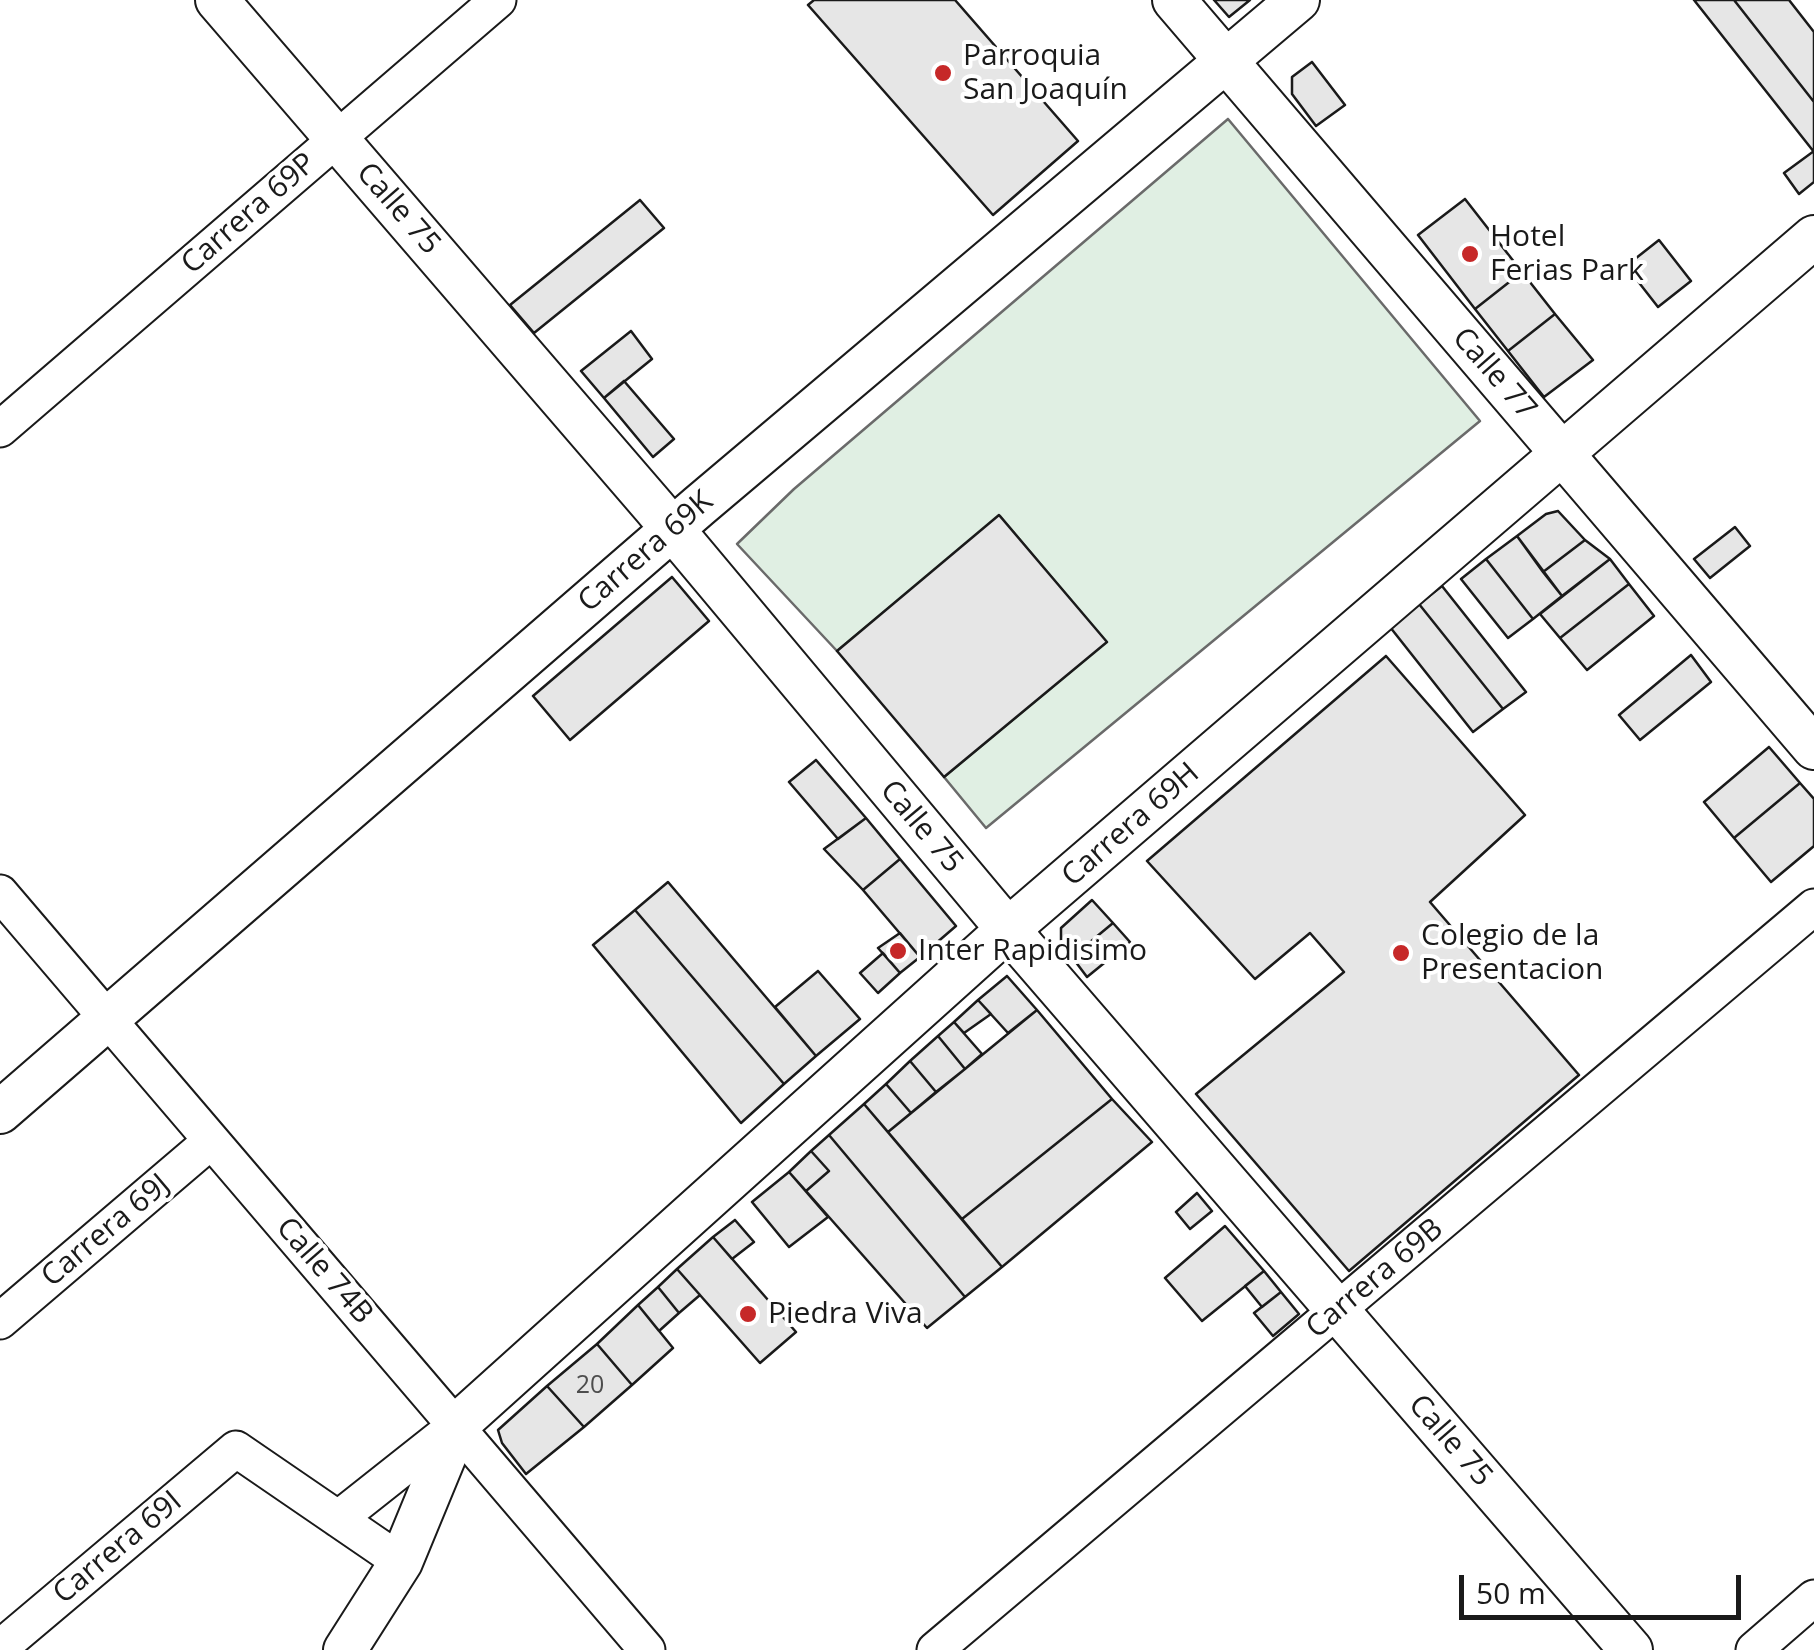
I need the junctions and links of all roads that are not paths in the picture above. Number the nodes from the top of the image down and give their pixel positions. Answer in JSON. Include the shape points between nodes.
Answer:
{"nodes":[{"id":1,"x":217,"y":0,"type":"edge"},
{"id":2,"x":498,"y":0,"type":"edge"},
{"id":3,"x":1174,"y":0,"type":"edge"},
{"id":4,"x":1298,"y":0,"type":"edge"},
{"id":5,"x":1226,"y":62,"type":"junction"},
{"id":6,"x":335,"y":140,"type":"junction"},
{"id":7,"x":1814,"y":237,"type":"edge"},
{"id":8,"x":0,"y":429,"type":"edge"},
{"id":9,"x":1562,"y":454,"type":"junction"},
{"id":10,"x":672,"y":529,"type":"junction"},
{"id":11,"x":1814,"y":748,"type":"edge"},
{"id":12,"x":0,"y":892,"type":"edge"},
{"id":13,"x":1814,"y":907,"type":"edge"},
{"id":14,"x":1008,"y":930,"type":"junction"},
{"id":15,"x":108,"y":1020,"type":"junction"},
{"id":16,"x":0,"y":1112,"type":"edge"},
{"id":17,"x":211,"y":1141,"type":"junction"},
{"id":18,"x":1338,"y":1310,"type":"junction"},
{"id":19,"x":0,"y":1321,"type":"edge"},
{"id":20,"x":458,"y":1424,"type":"junction"},
{"id":21,"x":338,"y":1520,"type":"junction"},
{"id":22,"x":401,"y":1562,"type":"junction"},
{"id":23,"x":1814,"y":1598,"type":"edge"},
{"id":24,"x":0,"y":1648,"type":"edge"},
{"id":25,"x":345,"y":1650,"type":"edge"},
{"id":26,"x":647,"y":1650,"type":"edge"},
{"id":27,"x":936,"y":1650,"type":"edge"},
{"id":28,"x":1631,"y":1650,"type":"edge"},
{"id":29,"x":1754,"y":1650,"type":"edge"}],
"edges":[{"from":1,"to":6,"type":"street","name":"Calle 75"},
{"from":2,"to":6,"type":"street","name":"Carrera 69P"},
{"from":3,"to":5,"type":"street","name":"Calle 77"},
{"from":4,"to":5,"type":"street","name":"Carrera 69K"},
{"from":5,"to":9,"type":"street","name":"Calle 77"},
{"from":5,"to":10,"type":"street","name":"Carrera 69K"},
{"from":6,"to":8,"type":"street","name":"Carrera 69P"},
{"from":6,"to":10,"type":"street","name":"Calle 75"},
{"from":7,"to":9,"type":"street","name":"Carrera 69H"},
{"from":9,"to":11,"type":"street","name":"Calle 77"},
{"from":9,"to":14,"type":"street","name":"Carrera 69H"},
{"from":10,"to":14,"type":"street","name":"Calle 75"},
{"from":10,"to":15,"type":"street","name":"Carrera 69K"},
{"from":12,"to":15,"type":"street","name":"Calle 74B"},
{"from":13,"to":18,"type":"street","name":"Carrera 69B"},
{"from":14,"to":18,"type":"street","name":"Calle 75"},
{"from":14,"to":20,"type":"street","name":"Carrera 69H"},
{"from":15,"to":16,"type":"street","name":"Carrera 69K"},
{"from":15,"to":17,"type":"street","name":"Calle 74B"},
{"from":17,"to":19,"type":"street","name":"Carrera 69J"},
{"from":17,"to":20,"type":"street","name":"Calle 74B"},
{"from":18,"to":27,"type":"street","name":"Carrera 69B"},
{"from":18,"to":28,"type":"street","name":"Calle 75"},
{"from":20,"to":21,"type":"street"},
{"from":20,"to":22,"type":"street"},
{"from":20,"to":26,"type":"street","name":"Calle 74B"},
{"from":21,"to":22,"type":"street"},
{"from":21,"to":24,"type":"street","name":"Carrera 69I","via":[[236,1449]]},
{"from":22,"to":25,"type":"street"},
{"from":23,"to":29,"type":"street"}]}
